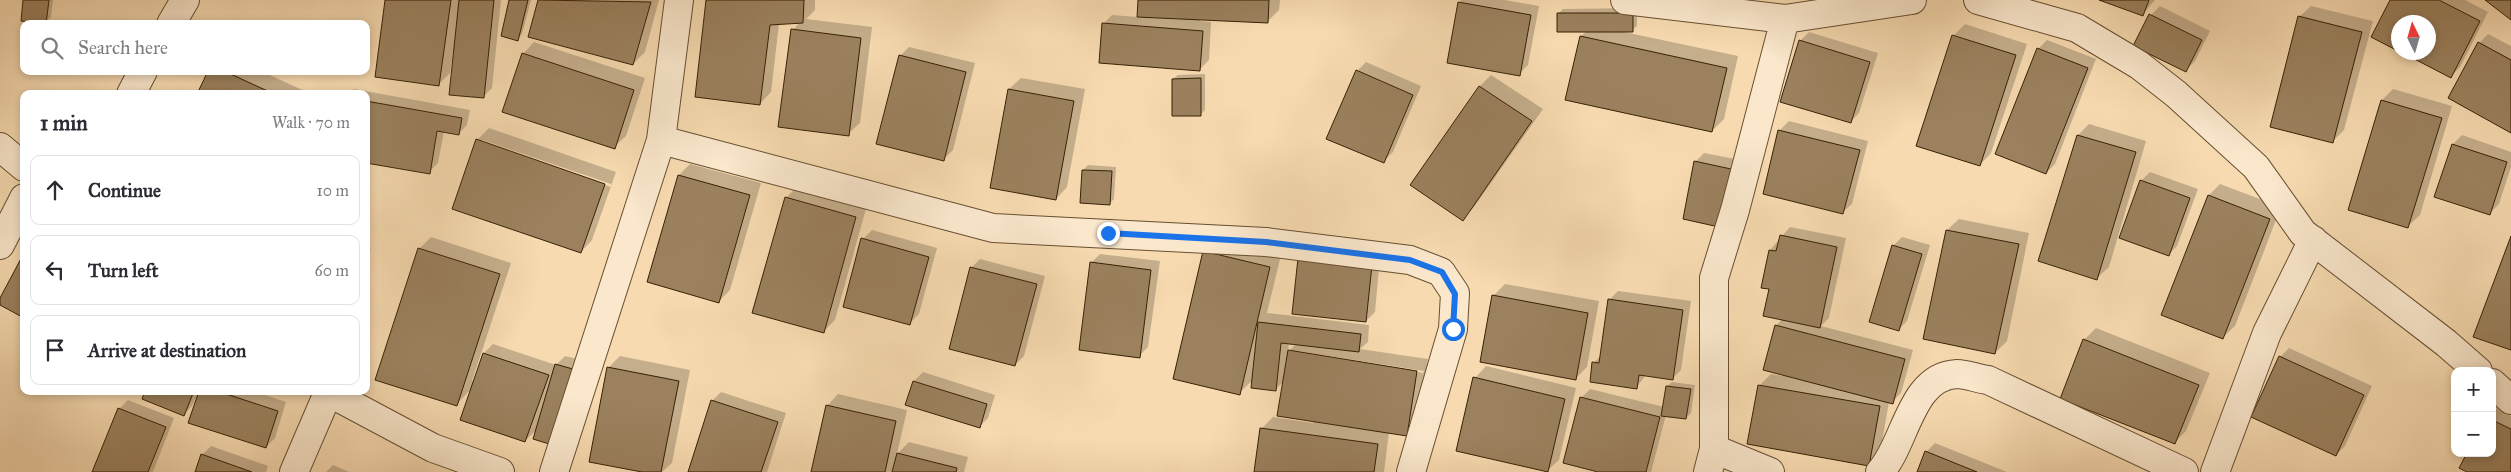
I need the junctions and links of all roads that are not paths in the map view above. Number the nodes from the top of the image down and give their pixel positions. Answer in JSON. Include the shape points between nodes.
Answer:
{"nodes":[{"id":1,"x":185,"y":0,"type":"edge"},
{"id":2,"x":679,"y":0,"type":"edge"},
{"id":3,"x":1626,"y":0,"type":"edge"},
{"id":4,"x":1912,"y":0,"type":"edge"},
{"id":5,"x":1986,"y":1,"type":"edge"},
{"id":6,"x":1785,"y":19,"type":"junction"},
{"id":7,"x":173,"y":20,"type":"edge"},
{"id":8,"x":141,"y":75,"type":"edge"},
{"id":9,"x":133,"y":90,"type":"edge"},
{"id":10,"x":661,"y":140,"type":"junction"},
{"id":11,"x":0,"y":147,"type":"edge"},
{"id":12,"x":20,"y":164,"type":"edge"},
{"id":13,"x":20,"y":206,"type":"edge"},
{"id":14,"x":2313,"y":240,"type":"junction"},
{"id":15,"x":0,"y":245,"type":"edge"},
{"id":16,"x":2473,"y":367,"type":"edge"},
{"id":17,"x":2496,"y":387,"type":"edge"},
{"id":18,"x":326,"y":395,"type":"edge"},
{"id":19,"x":333,"y":395,"type":"edge"},
{"id":20,"x":2511,"y":400,"type":"edge"},
{"id":21,"x":1711,"y":460,"type":"edge"},
{"id":22,"x":294,"y":472,"type":"edge"},
{"id":23,"x":500,"y":472,"type":"edge"},
{"id":24,"x":554,"y":472,"type":"edge"},
{"id":25,"x":1411,"y":472,"type":"edge"},
{"id":26,"x":1770,"y":472,"type":"edge"},
{"id":27,"x":1880,"y":472,"type":"edge"},
{"id":28,"x":2184,"y":472,"type":"edge"},
{"id":29,"x":2215,"y":472,"type":"edge"}],
"edges":[{"from":1,"to":7,"type":"street"},
{"from":2,"to":10,"type":"street"},
{"from":3,"to":6,"type":"street"},
{"from":4,"to":6,"type":"street"},
{"from":5,"to":14,"type":"street","via":[[2077,28],[2139,65],[2256,167],[2303,233]]},
{"from":6,"to":21,"type":"street","via":[[1714,278]]},
{"from":8,"to":9,"type":"street"},
{"from":10,"to":24,"type":"street"},
{"from":10,"to":25,"type":"street","via":[[993,228],[1266,242],[1410,260],[1442,272],[1455,294],[1453,329]]},
{"from":11,"to":12,"type":"street"},
{"from":13,"to":15,"type":"street"},
{"from":14,"to":16,"type":"street"},
{"from":14,"to":29,"type":"street","via":[[2266,333]]},
{"from":17,"to":20,"type":"street"},
{"from":18,"to":22,"type":"street"},
{"from":19,"to":23,"type":"street","via":[[433,448]]},
{"from":21,"to":26,"type":"street"},
{"from":27,"to":28,"type":"street","via":[[1901,437],[1916,400],[1937,380],[1957,374],[1988,380]]}]}
